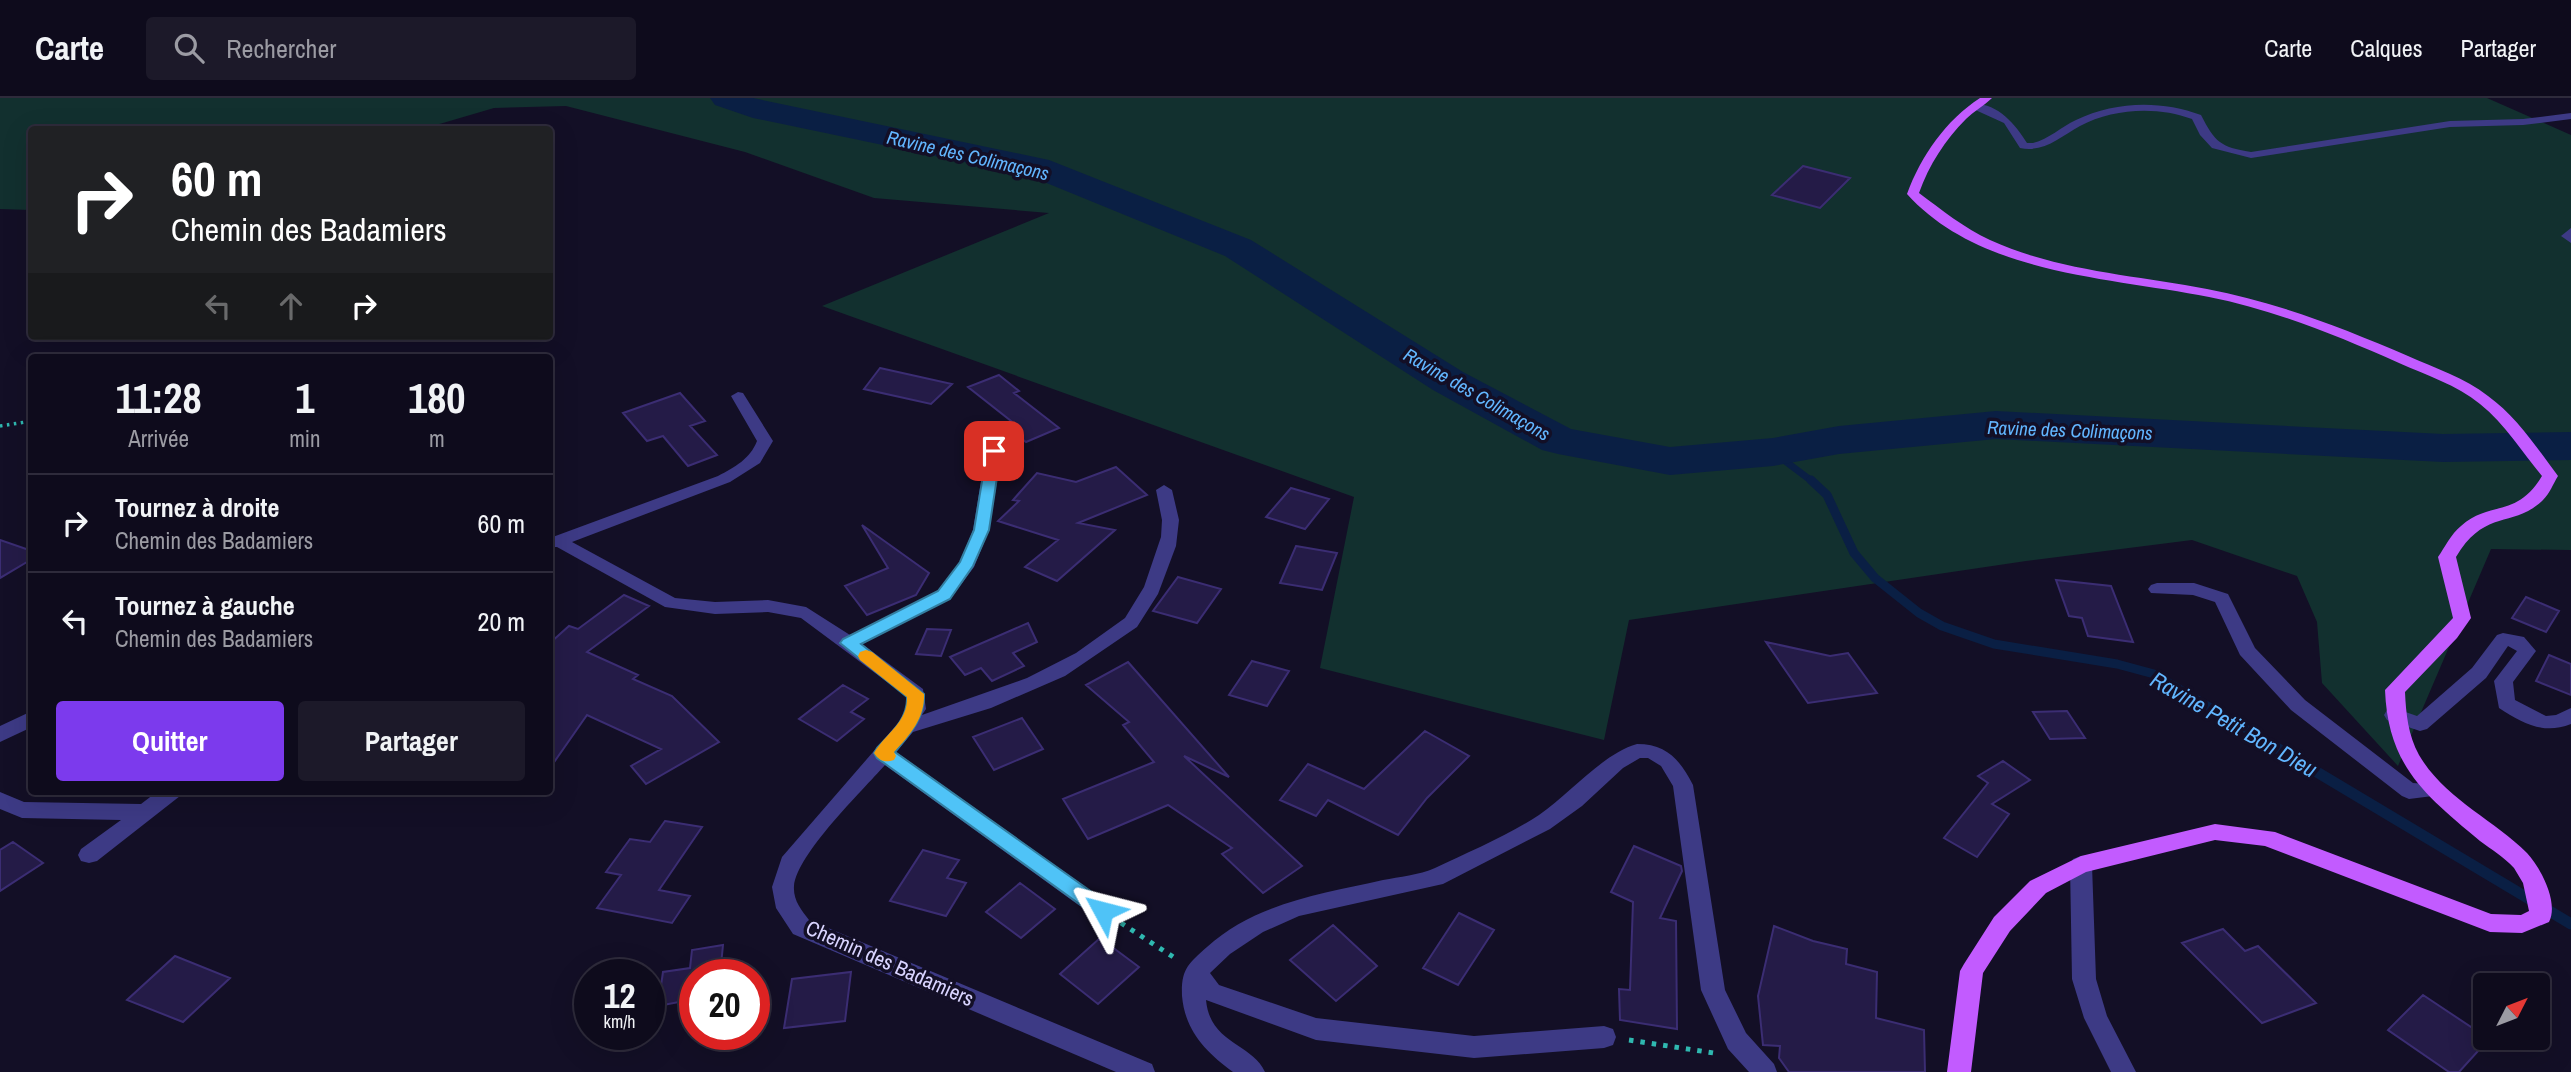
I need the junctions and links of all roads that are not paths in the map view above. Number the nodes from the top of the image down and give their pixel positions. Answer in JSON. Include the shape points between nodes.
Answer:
{"nodes":[{"id":1,"x":1987,"y":98,"type":"edge"},
{"id":2,"x":1975,"y":106,"type":"junction"},
{"id":3,"x":2571,"y":116,"type":"edge"},
{"id":4,"x":2571,"y":232,"type":"edge"},
{"id":5,"x":2571,"y":239,"type":"edge"},
{"id":6,"x":737,"y":396,"type":"dead end"},
{"id":7,"x":994,"y":451,"type":"dead end"},
{"id":8,"x":1164,"y":489,"type":"dead end"},
{"id":9,"x":555,"y":543,"type":"edge"},
{"id":10,"x":2157,"y":589,"type":"dead end"},
{"id":11,"x":849,"y":643,"type":"junction"},
{"id":12,"x":2394,"y":715,"type":"junction"},
{"id":13,"x":2571,"y":715,"type":"edge"},
{"id":14,"x":28,"y":720,"type":"edge"},
{"id":15,"x":906,"y":727,"type":"junction"},
{"id":16,"x":0,"y":735,"type":"edge"},
{"id":17,"x":883,"y":753,"type":"junction"},
{"id":18,"x":2434,"y":790,"type":"junction"},
{"id":19,"x":167,"y":795,"type":"edge"},
{"id":20,"x":0,"y":800,"type":"edge"},
{"id":21,"x":144,"y":812,"type":"junction"},
{"id":22,"x":89,"y":855,"type":"dead end"},
{"id":23,"x":2081,"y":865,"type":"junction"},
{"id":24,"x":1103,"y":911,"type":"road end"},
{"id":25,"x":1195,"y":972,"type":"junction"},
{"id":26,"x":1604,"y":1037,"type":"road end"},
{"id":27,"x":1759,"y":1065,"type":"edge"},
{"id":28,"x":1143,"y":1072,"type":"edge"},
{"id":29,"x":1253,"y":1072,"type":"edge"},
{"id":30,"x":1959,"y":1072,"type":"edge"},
{"id":31,"x":2124,"y":1072,"type":"edge"}],
"edges":[{"from":1,"to":2,"type":"main road"},
{"from":2,"to":3,"type":"street","via":[[2008,121],[2024,146],[2038,147],[2083,121],[2134,109],[2168,108],[2197,117],[2205,138],[2224,150],[2250,155],[2450,124]]},
{"from":2,"to":12,"type":"main road","via":[[1965,112],[1919,174],[1913,194],[1939,217],[2036,264],[2210,293],[2361,341],[2488,403],[2550,476],[2540,495],[2523,506],[2468,528],[2447,556],[2462,618],[2395,690]]},
{"from":4,"to":5,"type":"street","via":[[2567,236]]},
{"from":6,"to":9,"type":"street","via":[[765,441],[761,454],[749,465],[724,480]]},
{"from":7,"to":11,"type":"street","via":[[981,530],[968,563],[944,595]]},
{"from":8,"to":15,"type":"street","via":[[1172,515],[1168,545],[1155,583],[1133,621],[1085,657],[1039,682]]},
{"from":9,"to":11,"type":"street","name":"Chemin des Badamiers","via":[[671,603],[788,607],[806,613]]},
{"from":10,"to":18,"type":"street","via":[[2194,589],[2222,598],[2247,651],[2298,705],[2409,791]]},
{"from":11,"to":15,"type":"street","name":"Chemin des Badamiers","via":[[916,694],[916,709]]},
{"from":12,"to":13,"type":"street","via":[[2420,724],[2479,673],[2503,639],[2518,641],[2527,651],[2503,681],[2506,703],[2537,722],[2564,721]]},
{"from":12,"to":18,"type":"main road","via":[[2412,764]]},
{"from":14,"to":16,"type":"street"},
{"from":15,"to":17,"type":"street","name":"Chemin des Badamiers"},
{"from":17,"to":24,"type":"street"},
{"from":17,"to":28,"type":"street","name":"Chemin des Badamiers","via":[[793,857],[783,887],[787,908],[801,927]]},
{"from":18,"to":23,"type":"main road","via":[[2525,865],[2539,894],[2541,916],[2522,924],[2490,923],[2267,838],[2215,832]]},
{"from":19,"to":21,"type":"street"},
{"from":20,"to":21,"type":"street","via":[[22,810]]},
{"from":21,"to":22,"type":"street"},
{"from":23,"to":30,"type":"main road","via":[[2038,887],[2002,923],[1972,971]]},
{"from":23,"to":31,"type":"street","via":[[2084,979],[2096,1018]]},
{"from":25,"to":26,"type":"street","via":[[1211,992],[1316,1029],[1474,1047]]},
{"from":25,"to":27,"type":"street","via":[[1255,926],[1296,908],[1435,878],[1543,823],[1616,763],[1637,751],[1651,751],[1668,761],[1683,785],[1713,990],[1737,1041]]},
{"from":25,"to":29,"type":"street","via":[[1192,998],[1199,1025],[1220,1048]]}]}
